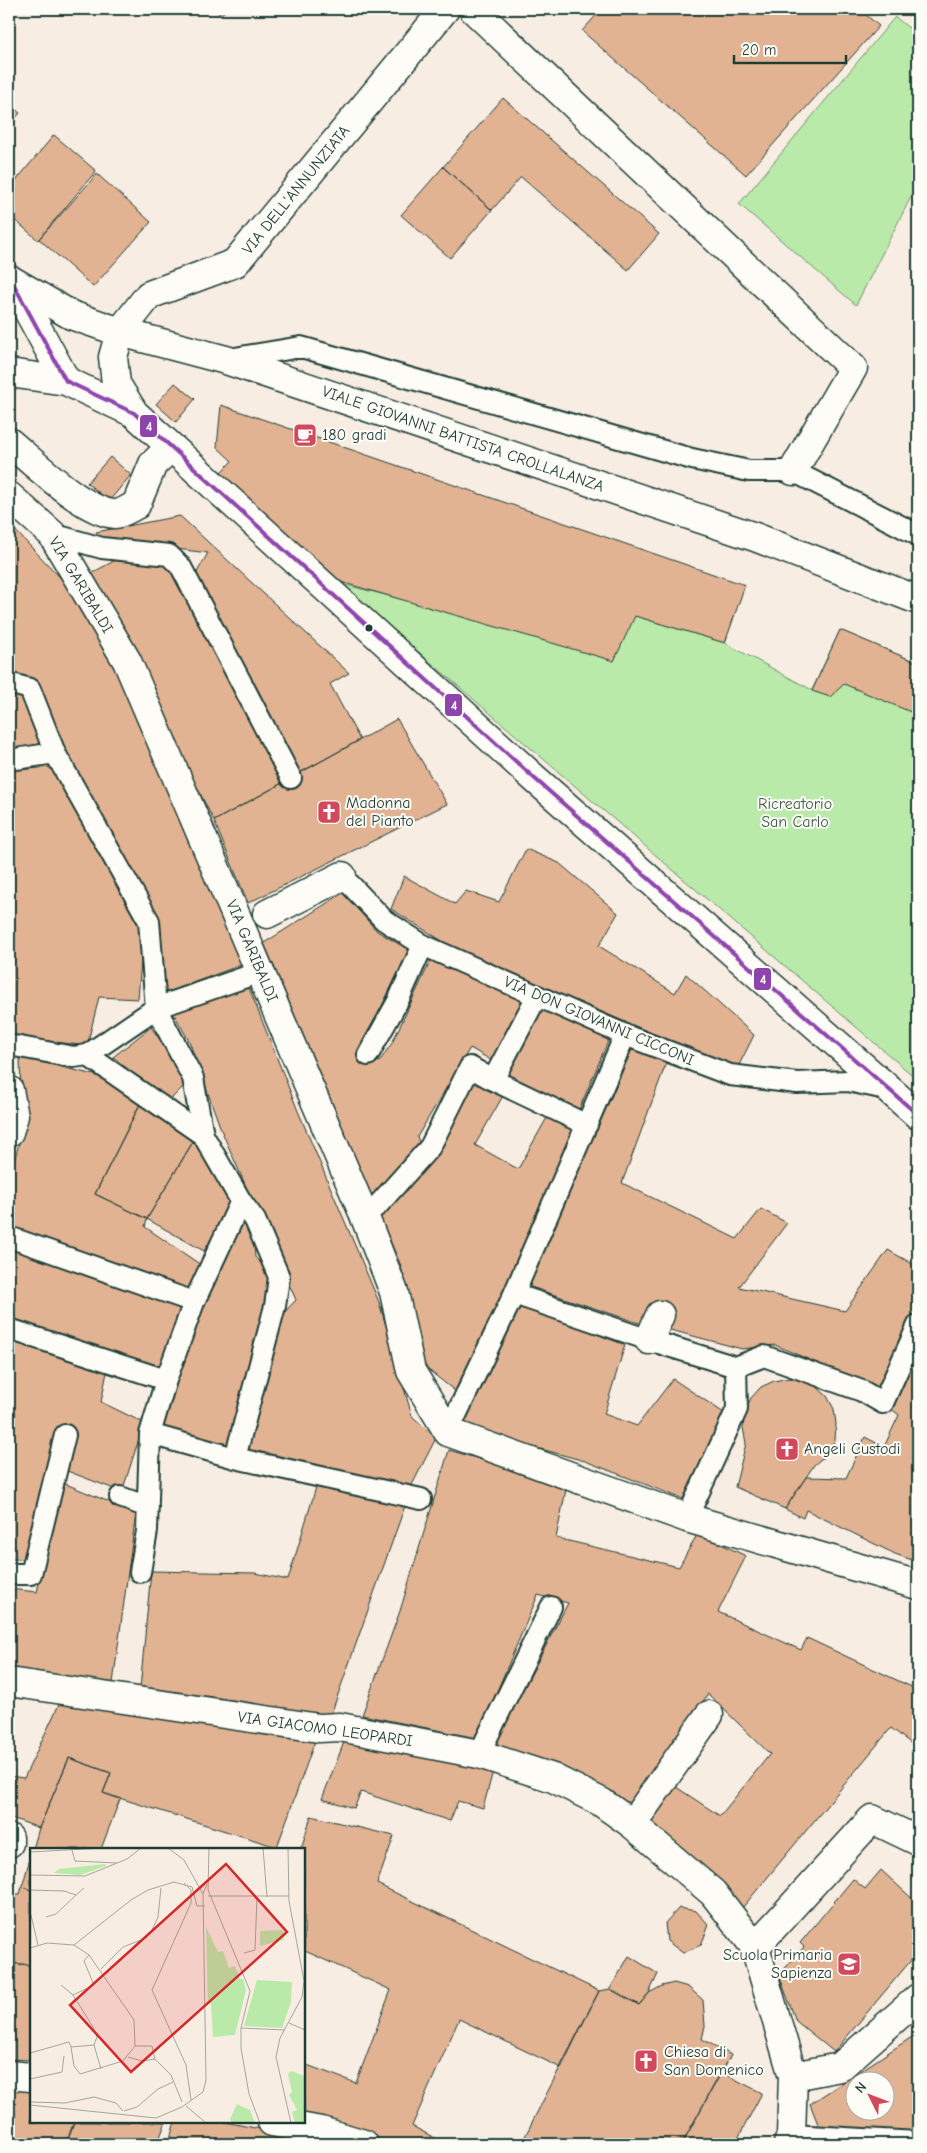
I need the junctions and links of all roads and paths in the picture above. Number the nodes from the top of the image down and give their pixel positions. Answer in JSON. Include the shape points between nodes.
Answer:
{"nodes":[{"id":1,"x":445,"y":9,"type":"edge"},
{"id":2,"x":473,"y":9,"type":"edge"},
{"id":3,"x":11,"y":281,"type":"edge"},
{"id":4,"x":120,"y":332,"type":"junction"},
{"id":5,"x":226,"y":360,"type":"junction"},
{"id":6,"x":9,"y":372,"type":"edge"},
{"id":7,"x":66,"y":381,"type":"junction"},
{"id":8,"x":134,"y":413,"type":"junction"},
{"id":9,"x":9,"y":442,"type":"edge"},
{"id":10,"x":171,"y":447,"type":"junction"},
{"id":11,"x":793,"y":471,"type":"junction"},
{"id":12,"x":9,"y":496,"type":"edge"},
{"id":13,"x":52,"y":534,"type":"junction"},
{"id":14,"x":918,"y":535,"type":"edge"},
{"id":15,"x":918,"y":600,"type":"edge"},
{"id":16,"x":9,"y":683,"type":"edge"},
{"id":17,"x":56,"y":753,"type":"junction"},
{"id":18,"x":9,"y":760,"type":"edge"},
{"id":19,"x":291,"y":778,"type":"dead end"},
{"id":20,"x":342,"y":876,"type":"joint"},
{"id":21,"x":267,"y":914,"type":"dead end"},
{"id":22,"x":423,"y":945,"type":"junction"},
{"id":23,"x":260,"y":972,"type":"junction"},
{"id":24,"x":537,"y":996,"type":"junction"},
{"id":25,"x":156,"y":1008,"type":"junction"},
{"id":26,"x":625,"y":1035,"type":"junction"},
{"id":27,"x":9,"y":1045,"type":"edge"},
{"id":28,"x":87,"y":1054,"type":"junction"},
{"id":29,"x":368,"y":1055,"type":"dead end"},
{"id":30,"x":492,"y":1080,"type":"junction"},
{"id":31,"x":886,"y":1089,"type":"junction"},
{"id":32,"x":9,"y":1090,"type":"edge"},
{"id":33,"x":918,"y":1115,"type":"edge"},
{"id":34,"x":587,"y":1125,"type":"junction"},
{"id":35,"x":9,"y":1132,"type":"edge"},
{"id":36,"x":203,"y":1135,"type":"junction"},
{"id":37,"x":241,"y":1200,"type":"junction"},
{"id":38,"x":364,"y":1215,"type":"junction"},
{"id":39,"x":9,"y":1237,"type":"edge"},
{"id":40,"x":514,"y":1294,"type":"junction"},
{"id":41,"x":194,"y":1302,"type":"junction"},
{"id":42,"x":660,"y":1315,"type":"dead end"},
{"id":43,"x":918,"y":1325,"type":"edge"},
{"id":44,"x":9,"y":1329,"type":"edge"},
{"id":45,"x":649,"y":1340,"type":"junction"},
{"id":46,"x":736,"y":1367,"type":"junction"},
{"id":47,"x":166,"y":1380,"type":"junction"},
{"id":48,"x":448,"y":1432,"type":"junction"},
{"id":49,"x":150,"y":1434,"type":"junction"},
{"id":50,"x":65,"y":1435,"type":"dead end"},
{"id":51,"x":235,"y":1458,"type":"junction"},
{"id":52,"x":120,"y":1497,"type":"dead end"},
{"id":53,"x":422,"y":1499,"type":"dead end"},
{"id":54,"x":148,"y":1507,"type":"junction"},
{"id":55,"x":687,"y":1518,"type":"junction"},
{"id":56,"x":140,"y":1572,"type":"dead end"},
{"id":57,"x":9,"y":1574,"type":"edge"},
{"id":58,"x":918,"y":1584,"type":"edge"},
{"id":59,"x":551,"y":1607,"type":"dead end"},
{"id":60,"x":9,"y":1682,"type":"edge"},
{"id":61,"x":709,"y":1715,"type":"dead end"},
{"id":62,"x":480,"y":1754,"type":"junction"},
{"id":63,"x":632,"y":1824,"type":"junction"},
{"id":64,"x":9,"y":1838,"type":"edge"},
{"id":65,"x":918,"y":1841,"type":"edge"},
{"id":66,"x":9,"y":1843,"type":"edge"},
{"id":67,"x":755,"y":1947,"type":"junction"},
{"id":68,"x":918,"y":1998,"type":"edge"},
{"id":69,"x":9,"y":2075,"type":"edge"},
{"id":70,"x":793,"y":2076,"type":"junction"},
{"id":71,"x":30,"y":2077,"type":"edge"},
{"id":72,"x":277,"y":2123,"type":"edge"},
{"id":73,"x":790,"y":2139,"type":"edge"},
{"id":74,"x":918,"y":2142,"type":"edge"},
{"id":75,"x":364,"y":2144,"type":"edge"}],
"edges":[{"from":1,"to":4,"type":"street","name":"VIA DELL'ANNUNZIATA","via":[[235,263],[149,295]]},
{"from":2,"to":11,"type":"street","via":[[853,368]]},
{"from":3,"to":4,"type":"street","name":"VIALE GIOVANNI BATTISTA CROLLALANZA","via":[[71,315]]},
{"from":3,"to":7,"type":"street"},
{"from":4,"to":5,"type":"street","name":"VIALE GIOVANNI BATTISTA CROLLALANZA"},
{"from":4,"to":8,"type":"street","via":[[113,358],[116,384]]},
{"from":5,"to":11,"type":"lane","via":[[301,347],[692,459],[749,471]]},
{"from":5,"to":15,"type":"street","name":"VIALE GIOVANNI BATTISTA CROLLALANZA","via":[[755,536]]},
{"from":6,"to":7,"type":"street"},
{"from":7,"to":8,"type":"street"},
{"from":8,"to":10,"type":"street"},
{"from":9,"to":10,"type":"street","via":[[61,486],[96,509],[116,514],[136,505],[153,464]]},
{"from":10,"to":31,"type":"street","via":[[534,778]]},
{"from":11,"to":14,"type":"lane"},
{"from":12,"to":13,"type":"street","name":"VIA GARIBALDI"},
{"from":13,"to":19,"type":"lane","via":[[102,548],[169,555],[181,567]]},
{"from":13,"to":23,"type":"street","name":"VIA GARIBALDI","via":[[127,661]]},
{"from":16,"to":17,"type":"lane","via":[[30,689]]},
{"from":17,"to":18,"type":"lane"},
{"from":17,"to":25,"type":"lane","via":[[149,921]]},
{"from":20,"to":21,"type":"street"},
{"from":20,"to":22,"type":"lane","name":"VIA DON GIOVANNI CICCONI","via":[[384,920]]},
{"from":22,"to":24,"type":"lane","name":"VIA DON GIOVANNI CICCONI"},
{"from":22,"to":29,"type":"lane","via":[[398,1001]]},
{"from":23,"to":25,"type":"lane"},
{"from":23,"to":38,"type":"street","name":"VIA GARIBALDI"},
{"from":24,"to":26,"type":"lane","name":"VIA DON GIOVANNI CICCONI"},
{"from":24,"to":30,"type":"lane"},
{"from":25,"to":28,"type":"lane"},
{"from":25,"to":36,"type":"lane","via":[[193,1078]]},
{"from":26,"to":31,"type":"lane","name":"VIA DON GIOVANNI CICCONI","via":[[730,1075],[797,1083],[848,1081]]},
{"from":26,"to":34,"type":"lane"},
{"from":27,"to":28,"type":"lane","via":[[74,1057]]},
{"from":28,"to":36,"type":"lane"},
{"from":30,"to":34,"type":"lane"},
{"from":30,"to":38,"type":"lane","via":[[470,1067],[430,1147],[378,1205]]},
{"from":31,"to":33,"type":"street"},
{"from":32,"to":35,"type":"street","via":[[14,1116]]},
{"from":34,"to":40,"type":"lane"},
{"from":36,"to":37,"type":"lane"},
{"from":37,"to":41,"type":"lane"},
{"from":37,"to":51,"type":"lane","via":[[255,1220],[279,1277],[275,1306]]},
{"from":38,"to":48,"type":"street","name":"VIA GARIBALDI","via":[[394,1292],[411,1371]]},
{"from":39,"to":41,"type":"lane"},
{"from":40,"to":45,"type":"lane"},
{"from":40,"to":48,"type":"lane"},
{"from":41,"to":47,"type":"lane"},
{"from":42,"to":45,"type":"street"},
{"from":43,"to":46,"type":"lane","via":[[882,1404],[862,1391],[764,1356]]},
{"from":44,"to":47,"type":"lane"},
{"from":45,"to":46,"type":"lane"},
{"from":46,"to":55,"type":"lane","via":[[737,1409]]},
{"from":47,"to":49,"type":"lane"},
{"from":48,"to":55,"type":"street"},
{"from":49,"to":51,"type":"lane"},
{"from":49,"to":54,"type":"lane"},
{"from":50,"to":57,"type":"lane","via":[[31,1574]]},
{"from":51,"to":53,"type":"lane"},
{"from":52,"to":54,"type":"lane"},
{"from":54,"to":56,"type":"lane"},
{"from":55,"to":58,"type":"street"},
{"from":59,"to":62,"type":"lane"},
{"from":60,"to":62,"type":"street","name":"VIA GIACOMO LEOPARDI","via":[[318,1728],[340,1727]]},
{"from":61,"to":63,"type":"street"},
{"from":62,"to":63,"type":"street","name":"VIA GIACOMO LEOPARDI","via":[[553,1778],[601,1802]]},
{"from":63,"to":67,"type":"street","name":"VIA GIACOMO LEOPARDI","via":[[713,1893]]},
{"from":64,"to":66,"type":"street"},
{"from":65,"to":67,"type":"street","via":[[872,1819]]},
{"from":67,"to":70,"type":"street"},
{"from":68,"to":70,"type":"street","via":[[840,2067]]},
{"from":69,"to":71,"type":"street"},
{"from":70,"to":73,"type":"street"},
{"from":72,"to":75,"type":"street"},
{"from":73,"to":74,"type":"lane"}]}
